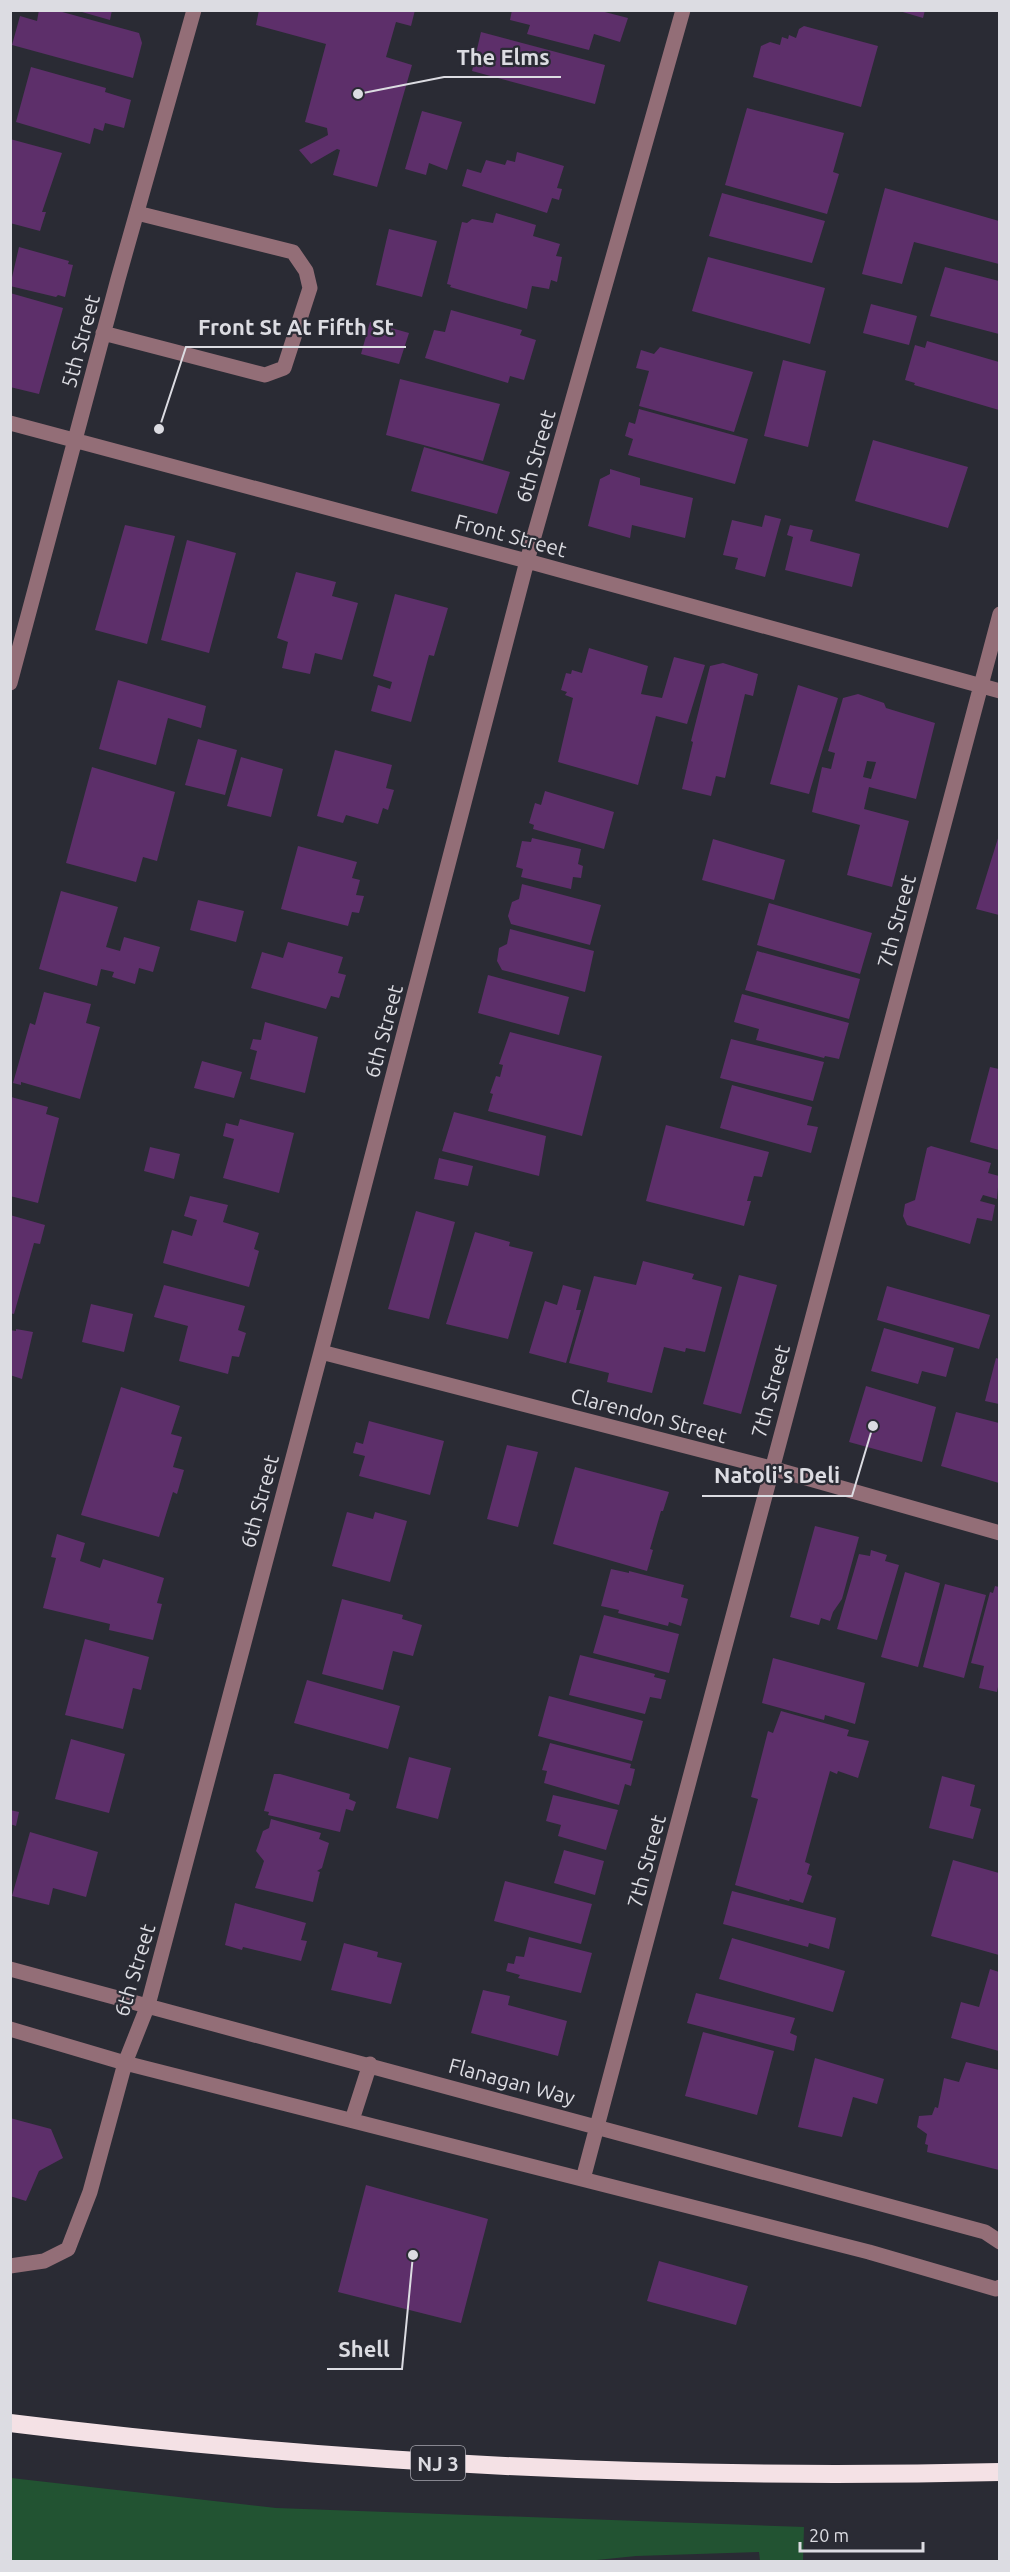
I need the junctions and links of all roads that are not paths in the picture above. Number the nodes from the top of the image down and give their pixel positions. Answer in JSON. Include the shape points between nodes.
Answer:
{"nodes":[{"id":1,"x":194,"y":10,"type":"edge"},
{"id":2,"x":683,"y":10,"type":"edge"},
{"id":3,"x":137,"y":213,"type":"junction"},
{"id":4,"x":103,"y":333,"type":"junction"},
{"id":5,"x":10,"y":423,"type":"edge"},
{"id":6,"x":74,"y":440,"type":"junction"},
{"id":7,"x":526,"y":561,"type":"junction"},
{"id":8,"x":999,"y":614,"type":"edge"},
{"id":9,"x":10,"y":683,"type":"edge"},
{"id":10,"x":981,"y":686,"type":"junction"},
{"id":11,"x":999,"y":691,"type":"edge"},
{"id":12,"x":321,"y":1352,"type":"junction"},
{"id":13,"x":771,"y":1468,"type":"junction"},
{"id":14,"x":999,"y":1533,"type":"edge"},
{"id":15,"x":10,"y":1969,"type":"edge"},
{"id":16,"x":148,"y":2004,"type":"junction"},
{"id":17,"x":10,"y":2029,"type":"edge"},
{"id":18,"x":125,"y":2062,"type":"junction"},
{"id":19,"x":370,"y":2064,"type":"junction"},
{"id":20,"x":352,"y":2120,"type":"junction"},
{"id":21,"x":598,"y":2126,"type":"junction"},
{"id":22,"x":584,"y":2179,"type":"junction"},
{"id":23,"x":999,"y":2242,"type":"edge"},
{"id":24,"x":10,"y":2266,"type":"edge"},
{"id":25,"x":999,"y":2287,"type":"edge"},
{"id":26,"x":10,"y":2423,"type":"edge"},
{"id":27,"x":999,"y":2472,"type":"edge"}],
"edges":[{"from":1,"to":3,"type":"street","name":"5th Street"},
{"from":2,"to":7,"type":"street","name":"6th Street"},
{"from":3,"to":4,"type":"street","name":"5th Street"},
{"from":3,"to":4,"type":"street","via":[[293,252],[306,272],[310,288],[284,368],[265,375]]},
{"from":4,"to":6,"type":"street","name":"5th Street"},
{"from":5,"to":6,"type":"street","name":"Front Street"},
{"from":6,"to":7,"type":"street","name":"Front Street"},
{"from":6,"to":9,"type":"street","name":"5th Street"},
{"from":7,"to":10,"type":"street","name":"Front Street"},
{"from":7,"to":12,"type":"street","name":"6th Street"},
{"from":8,"to":10,"type":"street","name":"7th Street"},
{"from":10,"to":11,"type":"street","name":"Front Street"},
{"from":10,"to":13,"type":"street","name":"7th Street"},
{"from":12,"to":13,"type":"street","name":"Clarendon Street"},
{"from":12,"to":16,"type":"street","name":"6th Street"},
{"from":13,"to":14,"type":"street","name":"Clarendon Street"},
{"from":13,"to":21,"type":"street","name":"7th Street"},
{"from":15,"to":16,"type":"street","name":"Flanagan Way"},
{"from":16,"to":18,"type":"street","name":"6th Street"},
{"from":16,"to":19,"type":"street","name":"Flanagan Way"},
{"from":17,"to":18,"type":"street"},
{"from":18,"to":20,"type":"street"},
{"from":18,"to":24,"type":"street","name":"6th Street","via":[[90,2192],[68,2249],[44,2261]]},
{"from":19,"to":20,"type":"street"},
{"from":19,"to":21,"type":"street","name":"Flanagan Way"},
{"from":20,"to":22,"type":"street"},
{"from":21,"to":22,"type":"street","name":"7th Street"},
{"from":21,"to":23,"type":"street","name":"Flanagan Way","via":[[985,2232]]},
{"from":22,"to":25,"type":"street"},
{"from":26,"to":27,"type":"highway","number":"NJ 3","via":[[256,2450],[480,2466],[701,2474]]}]}
